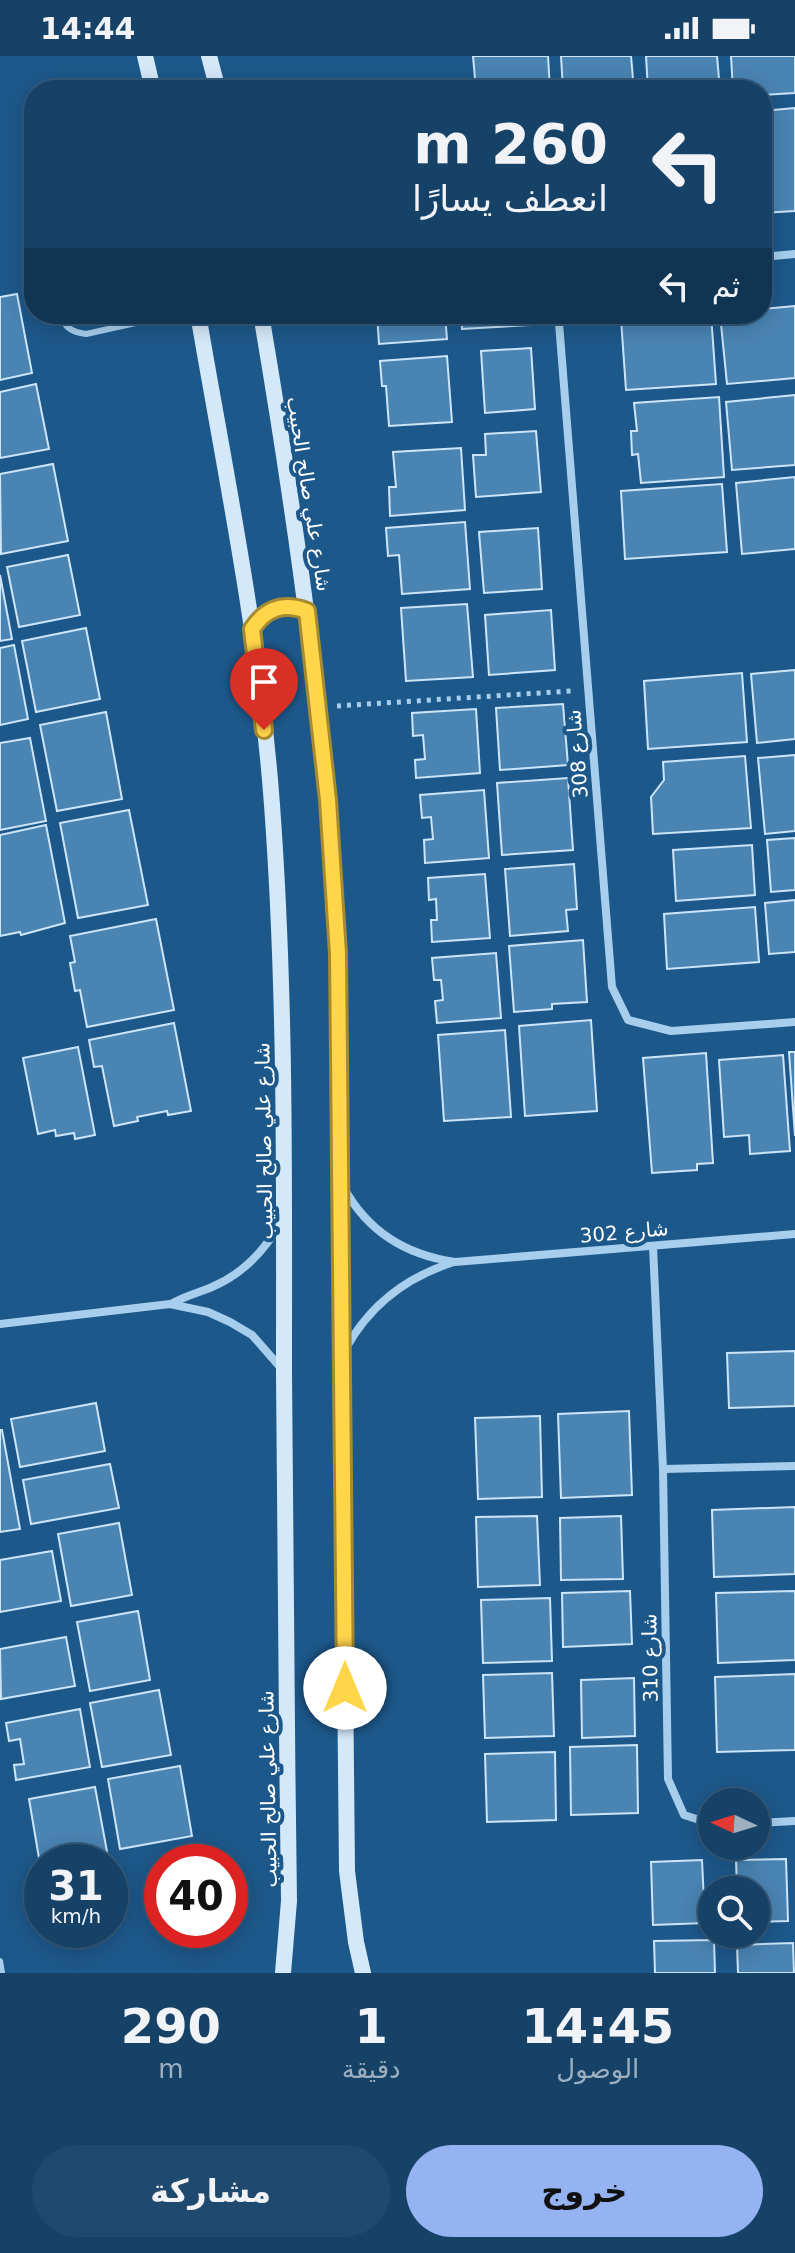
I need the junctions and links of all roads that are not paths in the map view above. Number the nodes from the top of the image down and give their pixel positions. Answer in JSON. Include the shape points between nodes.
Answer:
{"nodes":[{"id":1,"x":145,"y":56,"type":"edge"},
{"id":2,"x":209,"y":56,"type":"edge"},
{"id":3,"x":151,"y":80,"type":"edge"},
{"id":4,"x":215,"y":80,"type":"edge"},
{"id":5,"x":795,"y":254,"type":"edge"},
{"id":6,"x":772,"y":256,"type":"edge"},
{"id":7,"x":66,"y":324,"type":"edge"},
{"id":8,"x":131,"y":324,"type":"edge"},
{"id":9,"x":200,"y":324,"type":"edge"},
{"id":10,"x":263,"y":324,"type":"edge"},
{"id":11,"x":559,"y":324,"type":"edge"},
{"id":12,"x":307,"y":611,"type":"junction"},
{"id":13,"x":252,"y":629,"type":"junction"},
{"id":14,"x":795,"y":1022,"type":"edge"},
{"id":15,"x":341,"y":1184,"type":"junction"},
{"id":16,"x":286,"y":1213,"type":"junction"},
{"id":17,"x":795,"y":1234,"type":"edge"},
{"id":18,"x":653,"y":1246,"type":"junction"},
{"id":19,"x":455,"y":1262,"type":"junction"},
{"id":20,"x":170,"y":1304,"type":"junction"},
{"id":21,"x":0,"y":1324,"type":"edge"},
{"id":22,"x":343,"y":1354,"type":"junction"},
{"id":23,"x":284,"y":1372,"type":"junction"},
{"id":24,"x":795,"y":1466,"type":"edge"},
{"id":25,"x":663,"y":1469,"type":"junction"},
{"id":26,"x":698,"y":1820,"type":"edge"},
{"id":27,"x":795,"y":1821,"type":"edge"},
{"id":28,"x":770,"y":1822,"type":"edge"},
{"id":29,"x":0,"y":1961,"type":"edge"},
{"id":30,"x":2,"y":1973,"type":"edge"},
{"id":31,"x":283,"y":1973,"type":"edge"},
{"id":32,"x":363,"y":1973,"type":"edge"}],
"edges":[{"from":1,"to":3,"type":"street"},
{"from":2,"to":4,"type":"street"},
{"from":5,"to":6,"type":"street"},
{"from":7,"to":8,"type":"lane","via":[[86,334]]},
{"from":9,"to":13,"type":"street","name":"شارع علي صالح الحبيب"},
{"from":10,"to":12,"type":"street","name":"شارع علي صالح الحبيب"},
{"from":11,"to":14,"type":"street","name":"شارع 308","via":[[612,987],[628,1020],[671,1031]]},
{"from":12,"to":13,"type":"street","via":[[282,606],[259,618]]},
{"from":12,"to":15,"type":"street","name":"شارع علي صالح الحبيب","via":[[331,830]]},
{"from":13,"to":16,"type":"street","name":"شارع علي صالح الحبيب","via":[[276,863]]},
{"from":15,"to":19,"type":"street","name":"شارع 302","via":[[362,1216],[390,1241],[432,1259]]},
{"from":15,"to":22,"type":"street","name":"شارع علي صالح الحبيب"},
{"from":16,"to":20,"type":"street","via":[[262,1251],[229,1280]]},
{"from":16,"to":23,"type":"street","name":"شارع علي صالح الحبيب"},
{"from":17,"to":18,"type":"street","name":"شارع 302"},
{"from":18,"to":19,"type":"street","name":"شارع 302"},
{"from":18,"to":25,"type":"street","name":"شارع 310"},
{"from":19,"to":22,"type":"street","name":"شارع 302","via":[[394,1290],[356,1330]]},
{"from":20,"to":21,"type":"street"},
{"from":20,"to":23,"type":"street","via":[[208,1312],[252,1335]]},
{"from":22,"to":32,"type":"street","name":"شارع علي صالح الحبيب","via":[[347,1871]]},
{"from":23,"to":31,"type":"street","name":"شارع علي صالح الحبيب","via":[[289,1901]]},
{"from":24,"to":25,"type":"street"},
{"from":25,"to":26,"type":"street","name":"شارع 310","via":[[668,1779],[684,1815]]},
{"from":27,"to":28,"type":"street"},
{"from":29,"to":30,"type":"lane"}]}
